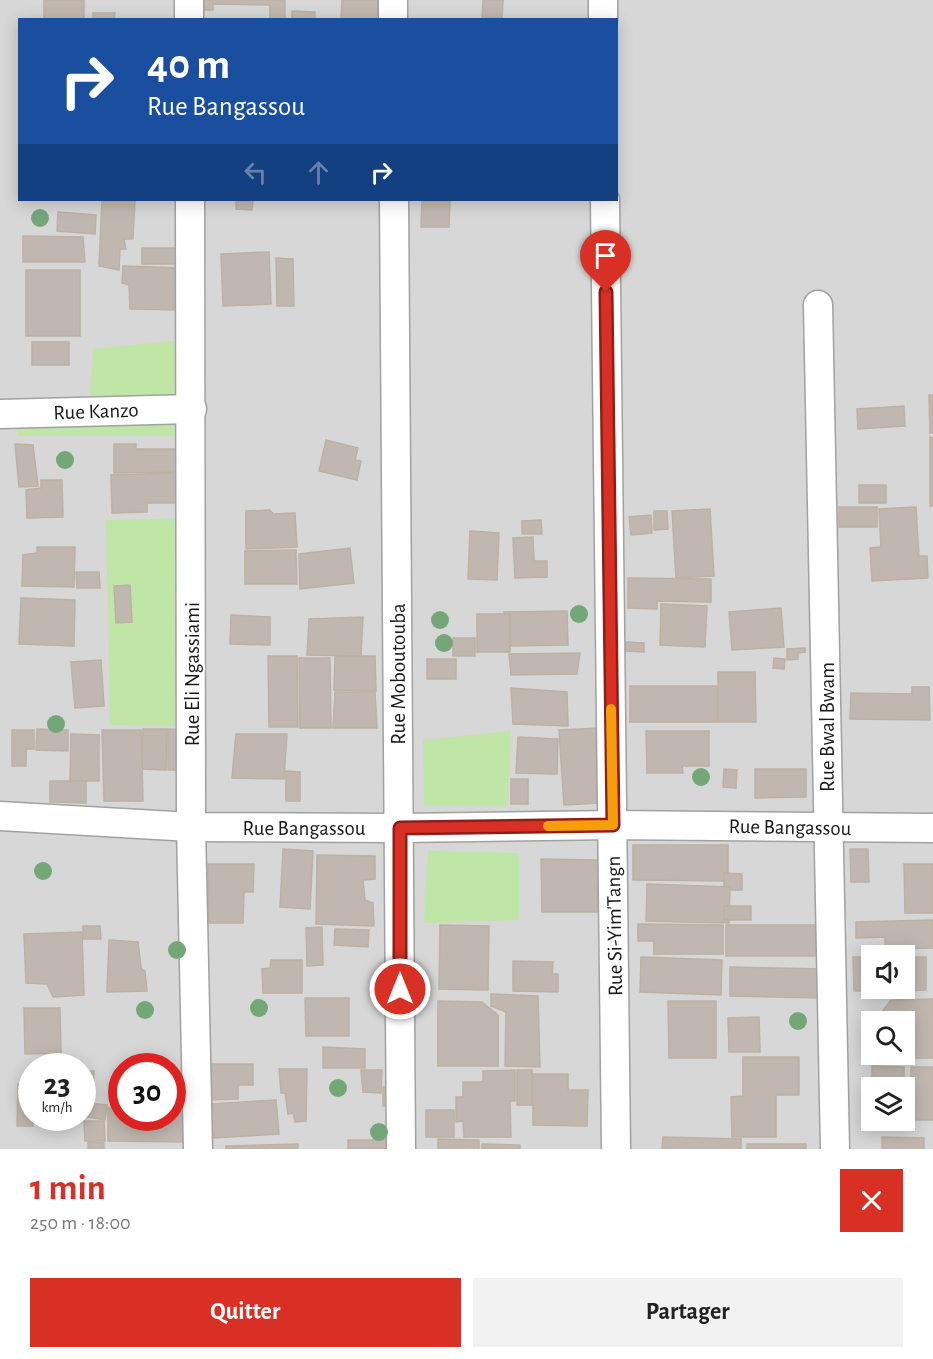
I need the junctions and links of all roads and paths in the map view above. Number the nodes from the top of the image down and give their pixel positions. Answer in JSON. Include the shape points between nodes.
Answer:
{"nodes":[{"id":1,"x":189,"y":0,"type":"edge"},
{"id":2,"x":393,"y":0,"type":"edge"},
{"id":3,"x":603,"y":0,"type":"edge"},
{"id":4,"x":189,"y":18,"type":"edge"},
{"id":5,"x":393,"y":18,"type":"edge"},
{"id":6,"x":603,"y":18,"type":"edge"},
{"id":7,"x":190,"y":201,"type":"edge"},
{"id":8,"x":394,"y":201,"type":"edge"},
{"id":9,"x":605,"y":201,"type":"edge"},
{"id":10,"x":818,"y":305,"type":"dead end"},
{"id":11,"x":192,"y":409,"type":"junction"},
{"id":12,"x":0,"y":414,"type":"edge"},
{"id":13,"x":0,"y":816,"type":"edge"},
{"id":14,"x":613,"y":825,"type":"junction"},
{"id":15,"x":191,"y":827,"type":"junction"},
{"id":16,"x":400,"y":828,"type":"junction"},
{"id":17,"x":827,"y":828,"type":"junction"},
{"id":18,"x":933,"y":828,"type":"edge"},
{"id":19,"x":198,"y":1149,"type":"edge"},
{"id":20,"x":401,"y":1149,"type":"edge"},
{"id":21,"x":616,"y":1149,"type":"edge"},
{"id":22,"x":835,"y":1149,"type":"edge"}],
"edges":[{"from":1,"to":4,"type":"street"},
{"from":2,"to":5,"type":"street"},
{"from":3,"to":6,"type":"street"},
{"from":7,"to":11,"type":"street","name":"Rue Eli Ngassiami"},
{"from":8,"to":16,"type":"street","name":"Rue Moboutouba"},
{"from":9,"to":14,"type":"street","name":"Rue Si-Yim'Tangn"},
{"from":10,"to":17,"type":"street","name":"Rue Bwal Bwam"},
{"from":11,"to":12,"type":"street","name":"Rue Kanzo"},
{"from":11,"to":15,"type":"street","name":"Rue Eli Ngassiami"},
{"from":13,"to":15,"type":"street","name":"Rue Bangassou"},
{"from":14,"to":16,"type":"street","name":"Rue Bangassou"},
{"from":14,"to":17,"type":"street","name":"Rue Bangassou"},
{"from":14,"to":21,"type":"street","name":"Rue Si-Yim'Tangn"},
{"from":15,"to":16,"type":"street","name":"Rue Bangassou"},
{"from":15,"to":19,"type":"street","name":"Rue Eli Ngassiami"},
{"from":16,"to":20,"type":"street","name":"Rue Moboutouba"},
{"from":17,"to":18,"type":"street","name":"Rue Bangassou"},
{"from":17,"to":22,"type":"street","name":"Rue Bwal Bwam"}]}
